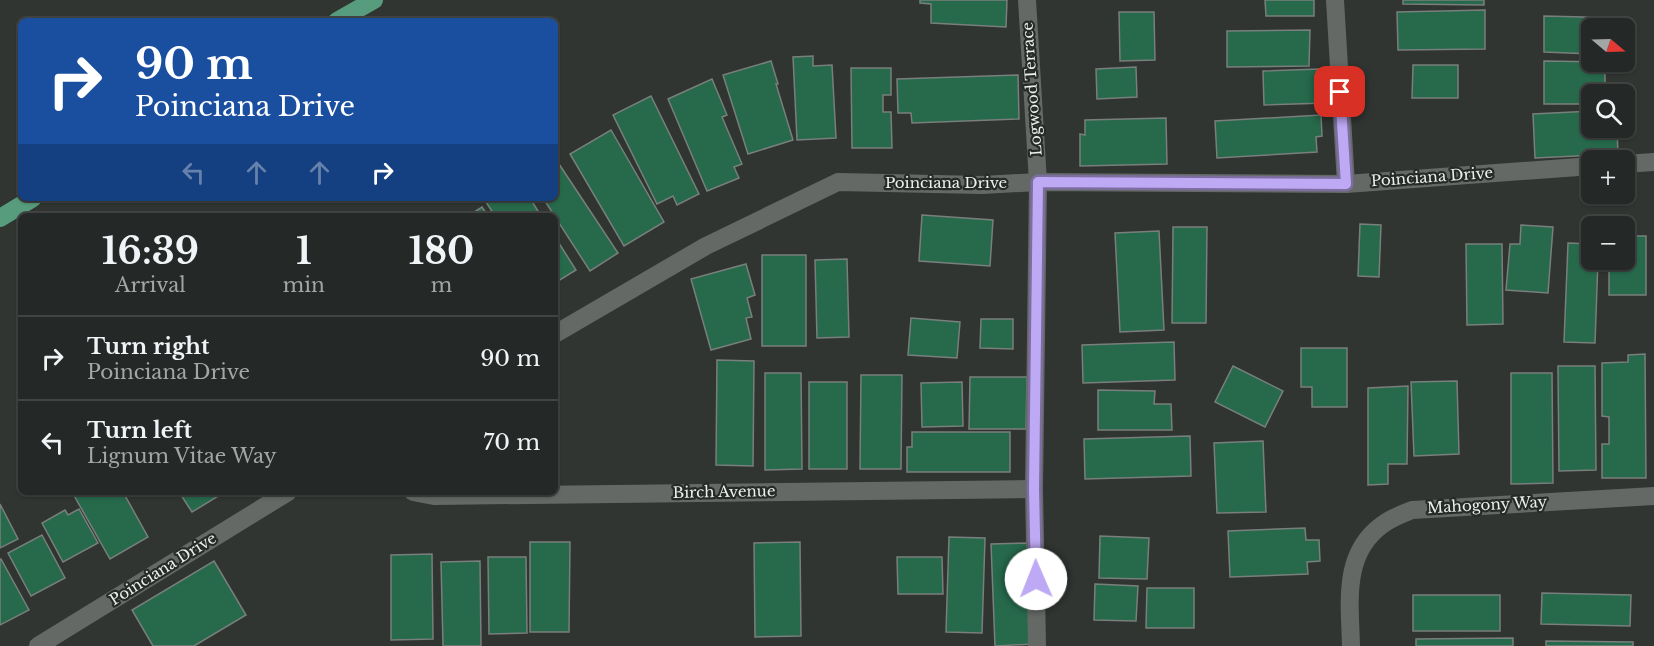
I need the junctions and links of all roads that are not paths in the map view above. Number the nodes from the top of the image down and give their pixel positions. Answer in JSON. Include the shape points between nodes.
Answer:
{"nodes":[{"id":1,"x":374,"y":0,"type":"edge"},
{"id":2,"x":1027,"y":0,"type":"edge"},
{"id":3,"x":1335,"y":0,"type":"edge"},
{"id":4,"x":342,"y":18,"type":"edge"},
{"id":5,"x":1654,"y":162,"type":"edge"},
{"id":6,"x":1635,"y":163,"type":"edge"},
{"id":7,"x":1581,"y":167,"type":"edge"},
{"id":8,"x":1038,"y":182,"type":"junction"},
{"id":9,"x":1346,"y":184,"type":"junction"},
{"id":10,"x":28,"y":201,"type":"edge"},
{"id":11,"x":0,"y":218,"type":"edge"},
{"id":12,"x":558,"y":332,"type":"edge"},
{"id":13,"x":1034,"y":489,"type":"junction"},
{"id":14,"x":558,"y":494,"type":"edge"},
{"id":15,"x":283,"y":495,"type":"edge"},
{"id":16,"x":1654,"y":496,"type":"edge"},
{"id":17,"x":38,"y":646,"type":"edge"},
{"id":18,"x":1037,"y":646,"type":"edge"},
{"id":19,"x":1351,"y":646,"type":"edge"}],
"edges":[{"from":1,"to":4,"type":"main road"},
{"from":2,"to":8,"type":"street","name":"Logwood Terrace"},
{"from":3,"to":9,"type":"street"},
{"from":5,"to":6,"type":"street"},
{"from":7,"to":9,"type":"street","name":"Poinciana Drive"},
{"from":8,"to":9,"type":"street","name":"Poinciana Drive"},
{"from":8,"to":12,"type":"street","name":"Poinciana Drive","via":[[982,186],[838,182],[706,246]]},
{"from":8,"to":13,"type":"street","name":"Logwood Terrace"},
{"from":10,"to":11,"type":"main road"},
{"from":13,"to":14,"type":"street","name":"Birch Avenue"},
{"from":13,"to":18,"type":"street","name":"Logwood Terrace"},
{"from":15,"to":17,"type":"street","name":"Poinciana Drive"},
{"from":16,"to":19,"type":"street","name":"Mahogony Way","via":[[1412,510],[1382,525],[1361,547],[1350,579]]}]}
